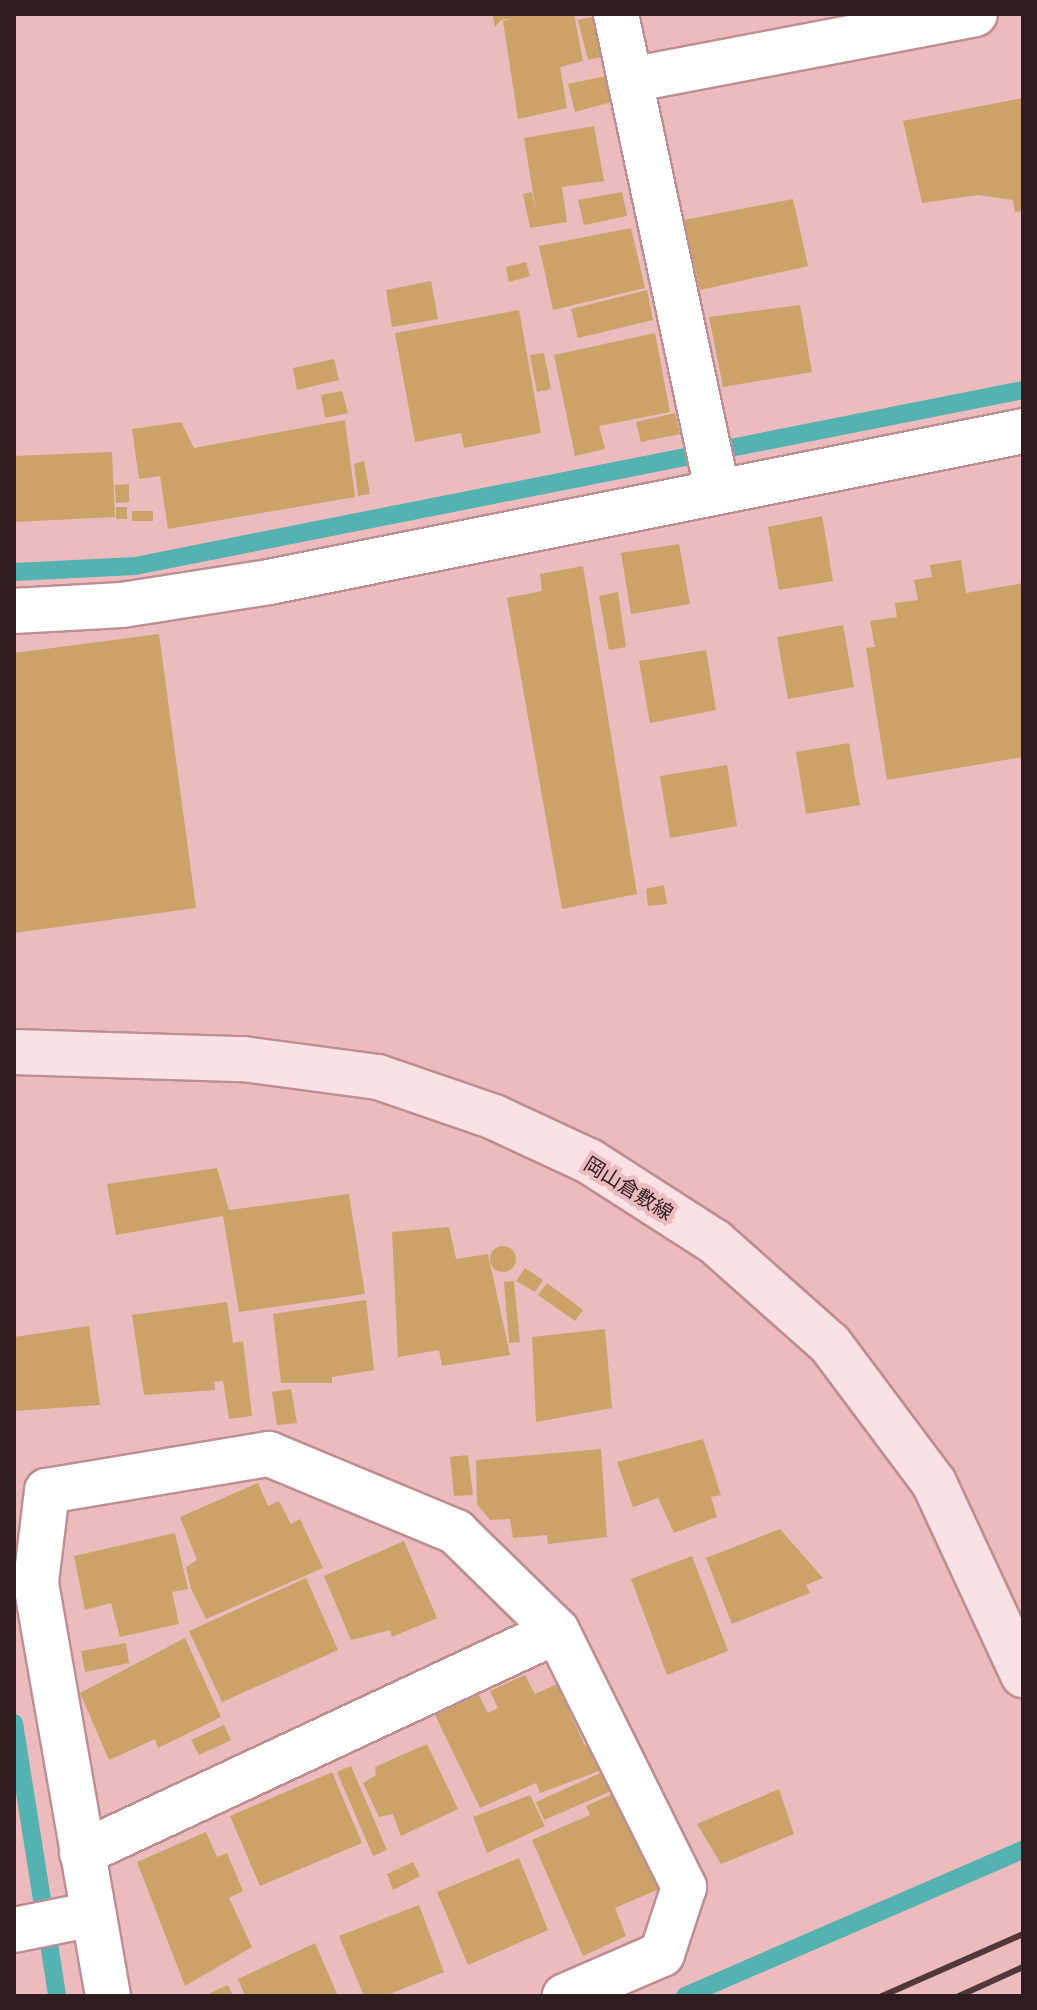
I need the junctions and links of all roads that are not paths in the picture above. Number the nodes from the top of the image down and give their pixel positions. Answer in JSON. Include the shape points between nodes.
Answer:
{"nodes":[{"id":1,"x":616,"y":14,"type":"edge"},
{"id":2,"x":975,"y":14,"type":"edge"},
{"id":3,"x":630,"y":80,"type":"junction"},
{"id":4,"x":1023,"y":431,"type":"edge"},
{"id":5,"x":712,"y":467,"type":"junction"},
{"id":6,"x":14,"y":611,"type":"edge"},
{"id":7,"x":14,"y":1052,"type":"edge"},
{"id":8,"x":22,"y":1585,"type":"edge"},
{"id":9,"x":557,"y":1631,"type":"junction"},
{"id":10,"x":1023,"y":1675,"type":"edge"},
{"id":11,"x":82,"y":1853,"type":"junction"},
{"id":12,"x":82,"y":1916,"type":"junction"},
{"id":13,"x":14,"y":1930,"type":"edge"},
{"id":14,"x":108,"y":1996,"type":"edge"},
{"id":15,"x":565,"y":1996,"type":"edge"}],
"edges":[{"from":1,"to":3,"type":"street"},
{"from":2,"to":3,"type":"street"},
{"from":3,"to":5,"type":"street"},
{"from":4,"to":5,"type":"street"},
{"from":5,"to":6,"type":"street","via":[[269,582],[122,605]]},
{"from":7,"to":10,"type":"main road","name":"岡山倉敷線","via":[[243,1059],[378,1077],[494,1117],[589,1161],[715,1242],[830,1344],[934,1483]]},
{"from":8,"to":9,"type":"street","via":[[47,1491],[269,1454],[456,1532]]},
{"from":8,"to":11,"type":"street"},
{"from":9,"to":11,"type":"street"},
{"from":9,"to":15,"type":"street","via":[[684,1887],[662,1954]]},
{"from":11,"to":12,"type":"street"},
{"from":12,"to":13,"type":"street"},
{"from":12,"to":14,"type":"street"}]}
